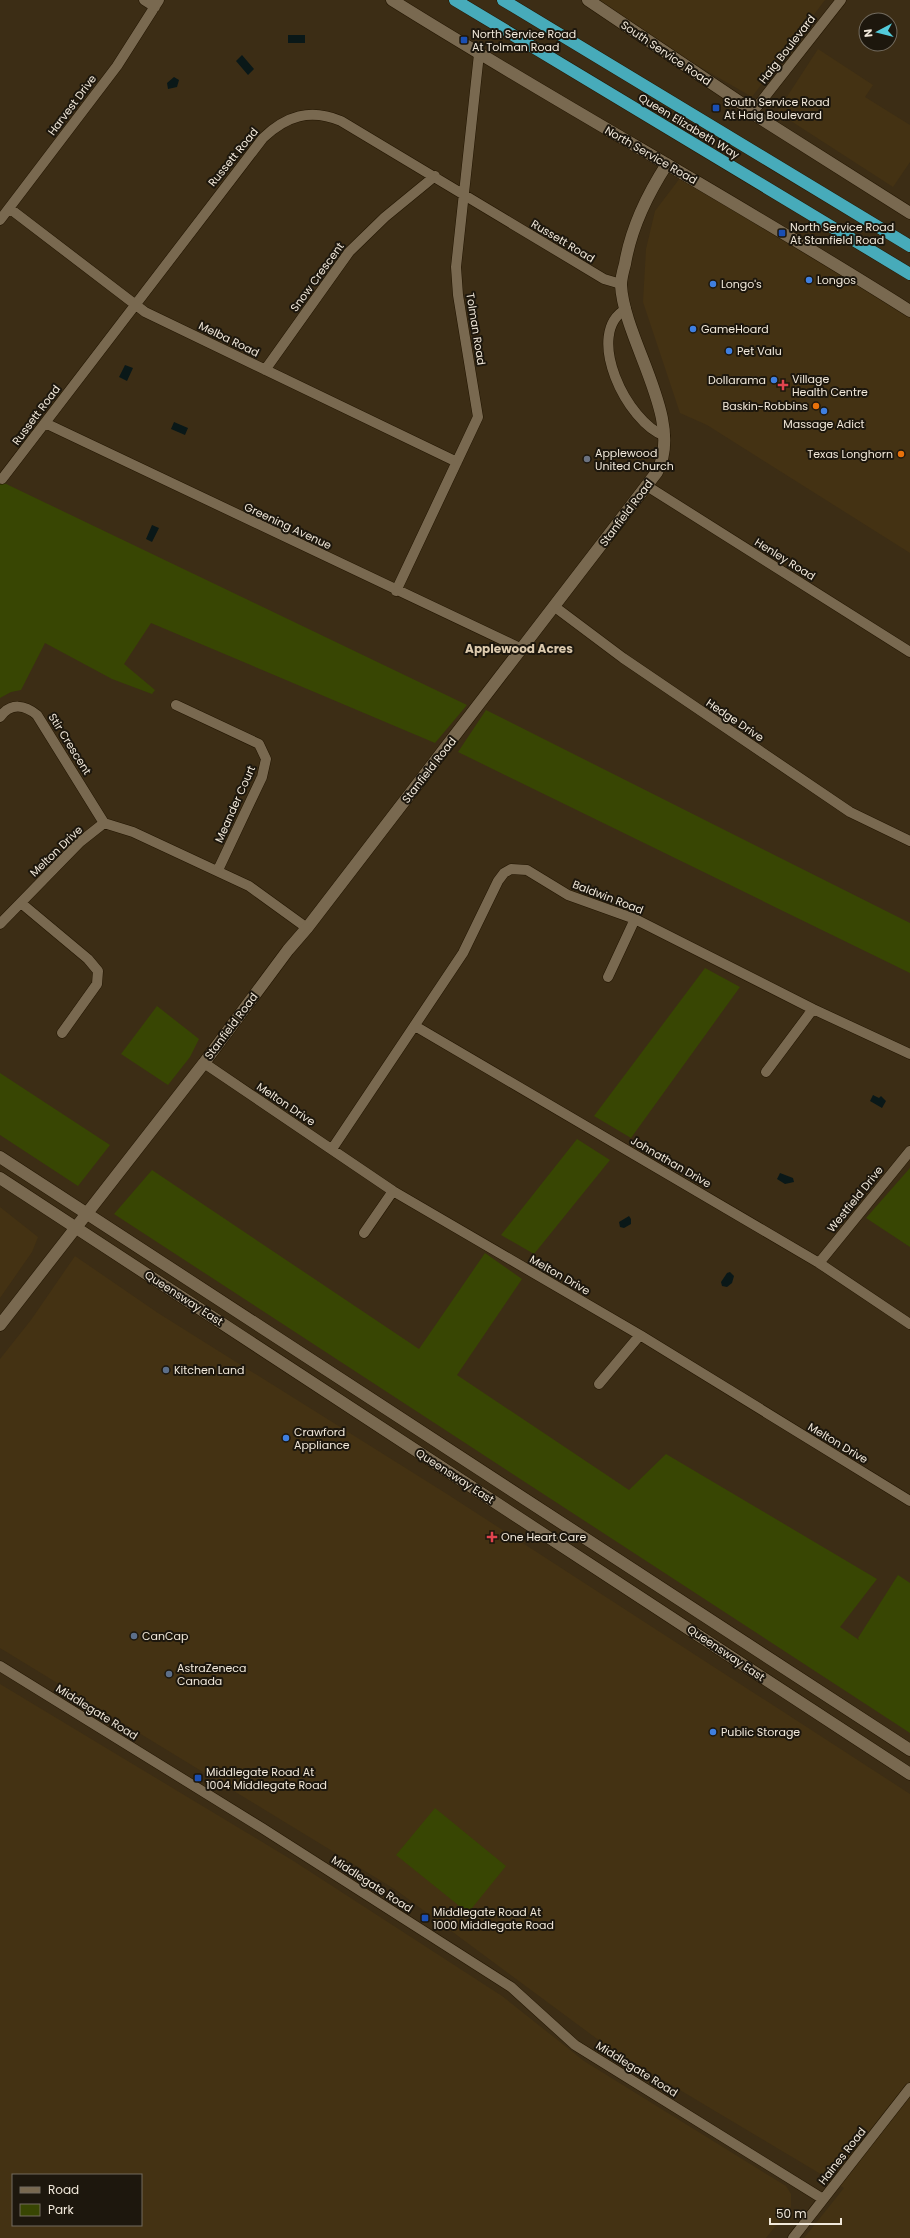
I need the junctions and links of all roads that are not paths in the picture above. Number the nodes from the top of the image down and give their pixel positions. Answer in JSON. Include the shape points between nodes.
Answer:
{"nodes":[{"id":1,"x":144,"y":0,"type":"edge"},
{"id":2,"x":392,"y":0,"type":"edge"},
{"id":3,"x":456,"y":0,"type":"edge"},
{"id":4,"x":503,"y":0,"type":"edge"},
{"id":5,"x":588,"y":0,"type":"edge"},
{"id":6,"x":840,"y":0,"type":"edge"},
{"id":7,"x":157,"y":3,"type":"edge"},
{"id":8,"x":478,"y":54,"type":"junction"},
{"id":9,"x":748,"y":109,"type":"junction"},
{"id":10,"x":667,"y":164,"type":"junction"},
{"id":11,"x":435,"y":176,"type":"junction"},
{"id":12,"x":464,"y":195,"type":"junction"},
{"id":13,"x":9,"y":208,"type":"junction"},
{"id":14,"x":910,"y":213,"type":"edge"},
{"id":15,"x":0,"y":220,"type":"edge"},
{"id":16,"x":910,"y":246,"type":"edge"},
{"id":17,"x":910,"y":274,"type":"edge"},
{"id":18,"x":621,"y":284,"type":"junction"},
{"id":19,"x":134,"y":305,"type":"junction"},
{"id":20,"x":626,"y":309,"type":"junction"},
{"id":21,"x":910,"y":311,"type":"edge"},
{"id":22,"x":265,"y":370,"type":"junction"},
{"id":23,"x":45,"y":423,"type":"junction"},
{"id":24,"x":665,"y":436,"type":"junction"},
{"id":25,"x":457,"y":462,"type":"junction"},
{"id":26,"x":2,"y":479,"type":"dead end"},
{"id":27,"x":647,"y":486,"type":"junction"},
{"id":28,"x":396,"y":591,"type":"junction"},
{"id":29,"x":555,"y":607,"type":"junction"},
{"id":30,"x":522,"y":649,"type":"junction"},
{"id":31,"x":910,"y":652,"type":"edge"},
{"id":32,"x":176,"y":705,"type":"dead end"},
{"id":33,"x":0,"y":717,"type":"edge"},
{"id":34,"x":104,"y":823,"type":"junction"},
{"id":35,"x":910,"y":840,"type":"edge"},
{"id":36,"x":218,"y":870,"type":"junction"},
{"id":37,"x":21,"y":903,"type":"junction"},
{"id":38,"x":635,"y":919,"type":"junction"},
{"id":39,"x":0,"y":924,"type":"edge"},
{"id":40,"x":307,"y":928,"type":"junction"},
{"id":41,"x":608,"y":977,"type":"dead end"},
{"id":42,"x":813,"y":1009,"type":"junction"},
{"id":43,"x":416,"y":1026,"type":"junction"},
{"id":44,"x":62,"y":1033,"type":"dead end"},
{"id":45,"x":910,"y":1054,"type":"edge"},
{"id":46,"x":204,"y":1063,"type":"junction"},
{"id":47,"x":766,"y":1072,"type":"dead end"},
{"id":48,"x":332,"y":1149,"type":"junction"},
{"id":49,"x":910,"y":1151,"type":"edge"},
{"id":50,"x":0,"y":1157,"type":"edge"},
{"id":51,"x":0,"y":1178,"type":"edge"},
{"id":52,"x":393,"y":1191,"type":"junction"},
{"id":53,"x":87,"y":1213,"type":"junction"},
{"id":54,"x":76,"y":1227,"type":"junction"},
{"id":55,"x":364,"y":1233,"type":"dead end"},
{"id":56,"x":819,"y":1263,"type":"junction"},
{"id":57,"x":910,"y":1324,"type":"edge"},
{"id":58,"x":0,"y":1325,"type":"edge"},
{"id":59,"x":640,"y":1336,"type":"junction"},
{"id":60,"x":599,"y":1384,"type":"dead end"},
{"id":61,"x":910,"y":1501,"type":"edge"},
{"id":62,"x":0,"y":1666,"type":"edge"},
{"id":63,"x":910,"y":1750,"type":"edge"},
{"id":64,"x":910,"y":1774,"type":"edge"},
{"id":65,"x":910,"y":2088,"type":"edge"},
{"id":66,"x":823,"y":2199,"type":"junction"},
{"id":67,"x":793,"y":2238,"type":"edge"}],
"edges":[{"from":1,"to":7,"type":"street"},
{"from":2,"to":8,"type":"main road","name":"North Service Road"},
{"from":3,"to":17,"type":"highway","name":"Queen Elizabeth Way"},
{"from":4,"to":16,"type":"highway","name":"Queen Elizabeth Way"},
{"from":5,"to":9,"type":"main road","name":"South Service Road"},
{"from":6,"to":9,"type":"street","name":"Haig Boulevard"},
{"from":7,"to":13,"type":"street","name":"Harvest Drive","via":[[117,66]]},
{"from":8,"to":10,"type":"main road","name":"North Service Road"},
{"from":8,"to":12,"type":"street","name":"Tolman Road"},
{"from":9,"to":14,"type":"main road","name":"South Service Road"},
{"from":10,"to":18,"type":"main road","name":"Stanfield Road","via":[[631,234]]},
{"from":10,"to":21,"type":"main road","name":"North Service Road"},
{"from":11,"to":12,"type":"street","name":"Russett Road"},
{"from":11,"to":19,"type":"street","name":"Russett Road","via":[[332,117],[300,116],[283,121],[263,138]]},
{"from":11,"to":22,"type":"street","name":"Snow Crescent","via":[[385,217],[349,252]]},
{"from":12,"to":18,"type":"street","name":"Russett Road","via":[[604,279]]},
{"from":12,"to":25,"type":"street","name":"Tolman Road","via":[[456,267],[458,295],[478,416]]},
{"from":13,"to":15,"type":"street","name":"Harvest Drive"},
{"from":13,"to":19,"type":"street","name":"Melba Road"},
{"from":18,"to":20,"type":"main road","name":"Stanfield Road"},
{"from":19,"to":22,"type":"street","name":"Melba Road"},
{"from":19,"to":23,"type":"street","name":"Russett Road"},
{"from":20,"to":24,"type":"main road","name":"Stanfield Road","via":[[660,412]]},
{"from":20,"to":24,"type":"street","via":[[612,320],[609,355],[616,382],[641,419],[657,433]]},
{"from":22,"to":25,"type":"street","name":"Melba Road"},
{"from":23,"to":26,"type":"street","name":"Russett Road"},
{"from":23,"to":28,"type":"street","name":"Greening Avenue"},
{"from":24,"to":27,"type":"main road","name":"Stanfield Road","via":[[662,463]]},
{"from":25,"to":28,"type":"street","name":"Tolman Road"},
{"from":27,"to":29,"type":"main road","name":"Stanfield Road"},
{"from":27,"to":31,"type":"street","name":"Henley Road"},
{"from":28,"to":30,"type":"street","name":"Greening Avenue"},
{"from":29,"to":30,"type":"main road","name":"Stanfield Road"},
{"from":29,"to":35,"type":"street","name":"Hedge Drive","via":[[623,658],[850,812]]},
{"from":30,"to":40,"type":"main road","name":"Stanfield Road"},
{"from":32,"to":36,"type":"street","name":"Meander Court","via":[[259,744],[266,759],[262,777]]},
{"from":33,"to":34,"type":"street","name":"Stir Crescent","via":[[7,709],[19,706],[30,709],[37,715]]},
{"from":34,"to":36,"type":"street","via":[[133,832]]},
{"from":34,"to":37,"type":"street","name":"Melton Drive","via":[[80,842]]},
{"from":36,"to":40,"type":"street","via":[[249,886]]},
{"from":37,"to":39,"type":"street","name":"Melton Drive"},
{"from":37,"to":44,"type":"street","via":[[88,959],[98,971],[97,984]]},
{"from":38,"to":41,"type":"street"},
{"from":38,"to":42,"type":"street","name":"Baldwin Road"},
{"from":38,"to":43,"type":"street","name":"Baldwin Road","via":[[568,895],[527,870],[510,869],[498,881],[463,953]]},
{"from":40,"to":46,"type":"main road","name":"Stanfield Road"},
{"from":42,"to":45,"type":"street","name":"Baldwin Road"},
{"from":42,"to":47,"type":"street"},
{"from":43,"to":48,"type":"street","name":"Baldwin Road"},
{"from":43,"to":56,"type":"street","name":"Johnathan Drive"},
{"from":46,"to":48,"type":"street","name":"Melton Drive"},
{"from":46,"to":53,"type":"main road","name":"Stanfield Road"},
{"from":48,"to":52,"type":"street","name":"Melton Drive"},
{"from":49,"to":56,"type":"street","name":"Westfield Drive"},
{"from":50,"to":53,"type":"main road","name":"Queensway East"},
{"from":51,"to":54,"type":"main road","name":"Queensway East"},
{"from":52,"to":55,"type":"street"},
{"from":52,"to":59,"type":"street","name":"Melton Drive"},
{"from":53,"to":54,"type":"main road","name":"Stanfield Road"},
{"from":53,"to":63,"type":"main road","name":"Queensway East"},
{"from":54,"to":58,"type":"main road","name":"Stanfield Road"},
{"from":54,"to":64,"type":"main road","name":"Queensway East"},
{"from":56,"to":57,"type":"street","name":"Johnathan Drive"},
{"from":59,"to":60,"type":"street"},
{"from":59,"to":61,"type":"street","name":"Melton Drive"},
{"from":62,"to":66,"type":"street","name":"Middlegate Road","via":[[262,1828],[511,1987],[574,2045]]},
{"from":65,"to":66,"type":"street","name":"Haines Road"},
{"from":66,"to":67,"type":"street","name":"Haines Road"}]}
